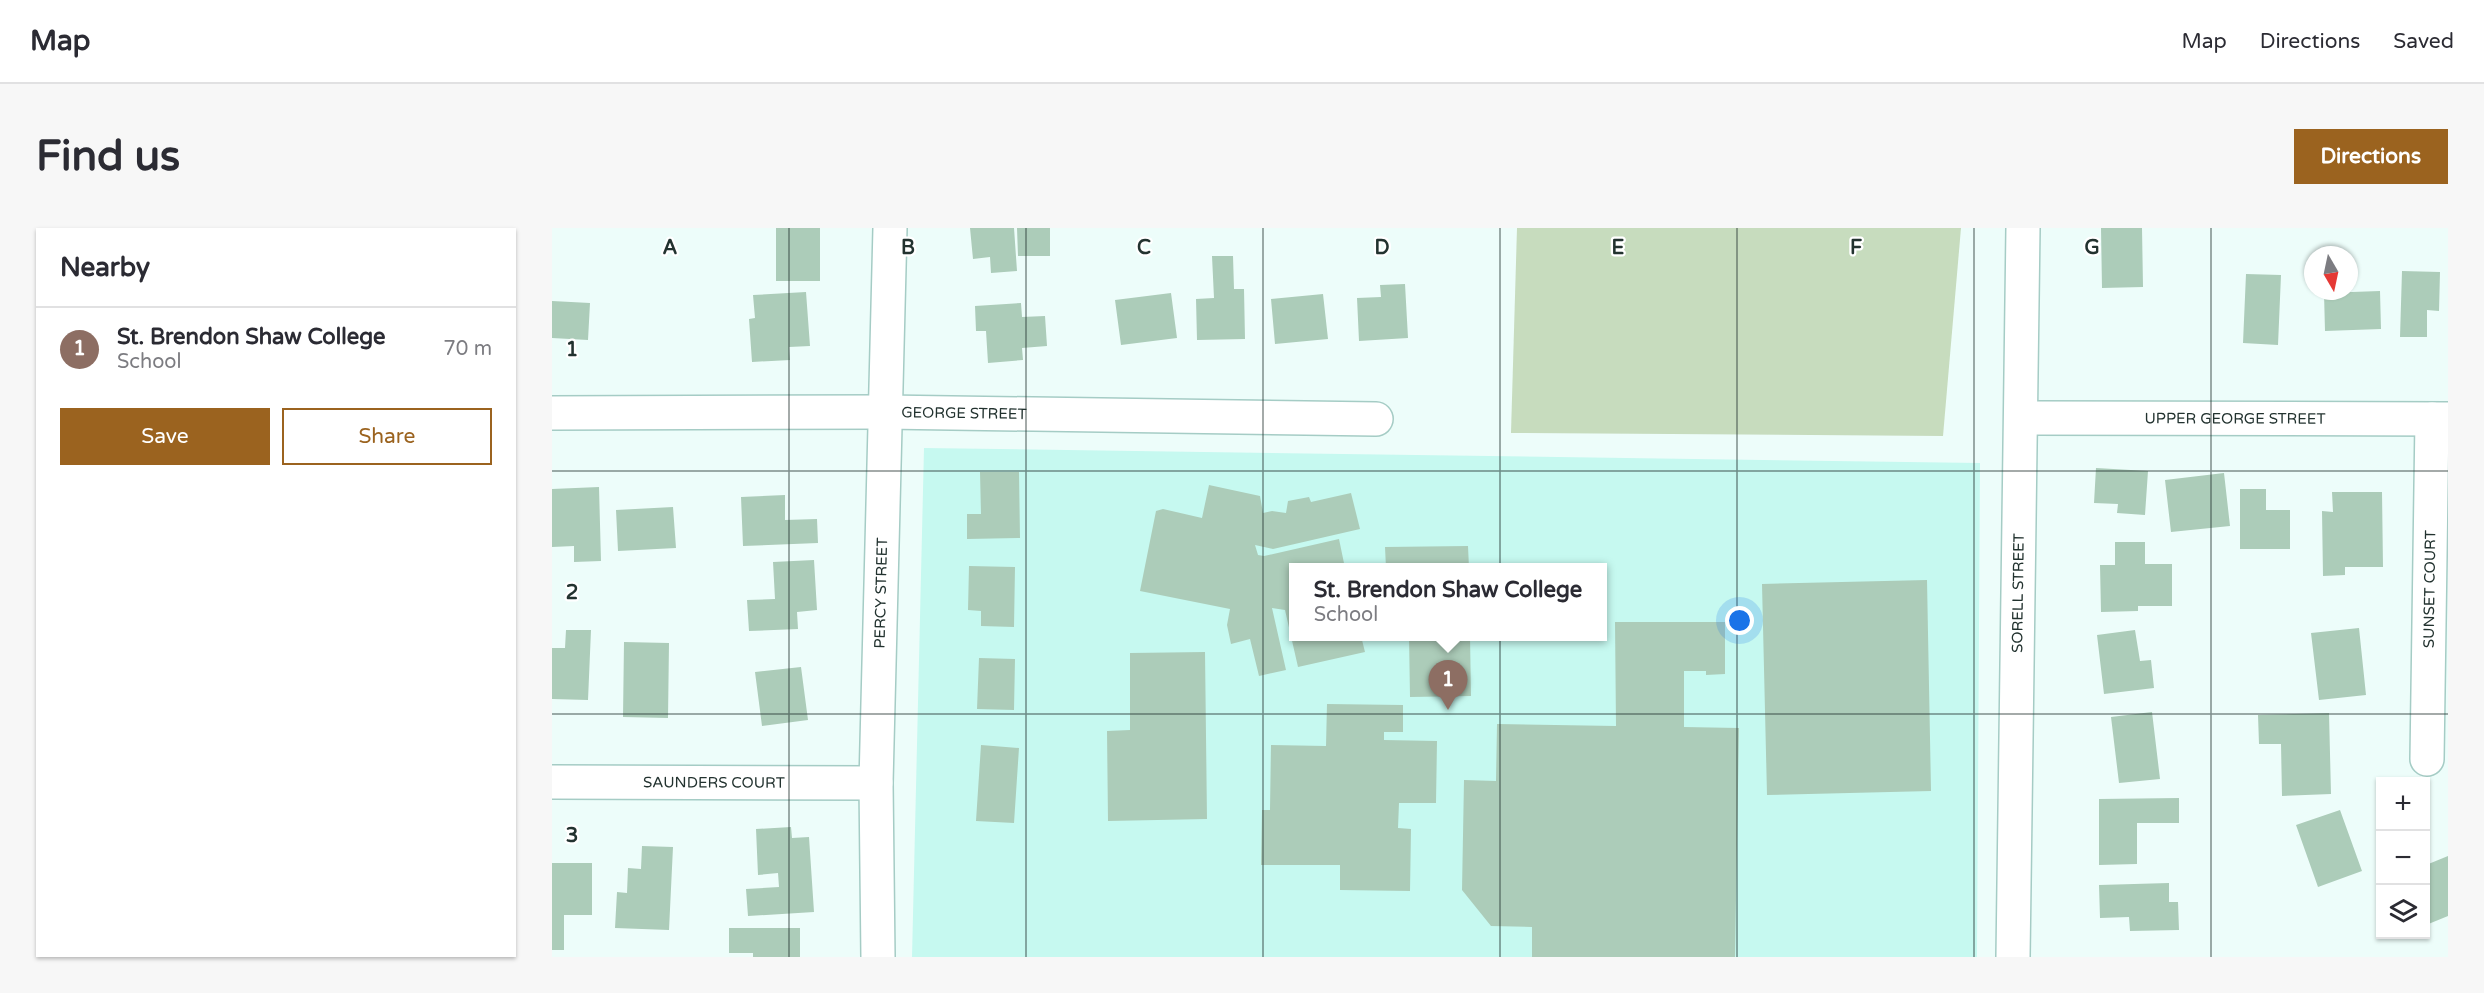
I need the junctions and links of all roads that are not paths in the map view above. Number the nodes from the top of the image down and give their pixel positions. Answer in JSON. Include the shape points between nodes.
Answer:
{"nodes":[{"id":1,"x":890,"y":228,"type":"edge"},
{"id":2,"x":2023,"y":228,"type":"edge"},
{"id":3,"x":885,"y":412,"type":"junction"},
{"id":4,"x":552,"y":413,"type":"edge"},
{"id":5,"x":2022,"y":418,"type":"junction"},
{"id":6,"x":1376,"y":419,"type":"dead end"},
{"id":7,"x":2440,"y":419,"type":"edge"},
{"id":8,"x":2427,"y":759,"type":"dead end"},
{"id":9,"x":552,"y":782,"type":"edge"},
{"id":10,"x":876,"y":783,"type":"junction"},
{"id":11,"x":878,"y":957,"type":"edge"},
{"id":12,"x":2013,"y":957,"type":"edge"}],
"edges":[{"from":1,"to":3,"type":"street","name":"PERCY STREET"},
{"from":2,"to":5,"type":"street","name":"SORELL STREET"},
{"from":3,"to":4,"type":"street","name":"GEORGE STREET"},
{"from":3,"to":6,"type":"street","name":"GEORGE STREET"},
{"from":3,"to":10,"type":"street","name":"PERCY STREET"},
{"from":5,"to":7,"type":"street","name":"UPPER GEORGE STREET"},
{"from":5,"to":12,"type":"street","name":"SORELL STREET"},
{"from":7,"to":8,"type":"street","name":"SUNSET COURT"},
{"from":9,"to":10,"type":"street","name":"SAUNDERS COURT"},
{"from":10,"to":11,"type":"street","name":"PERCY STREET"}]}
